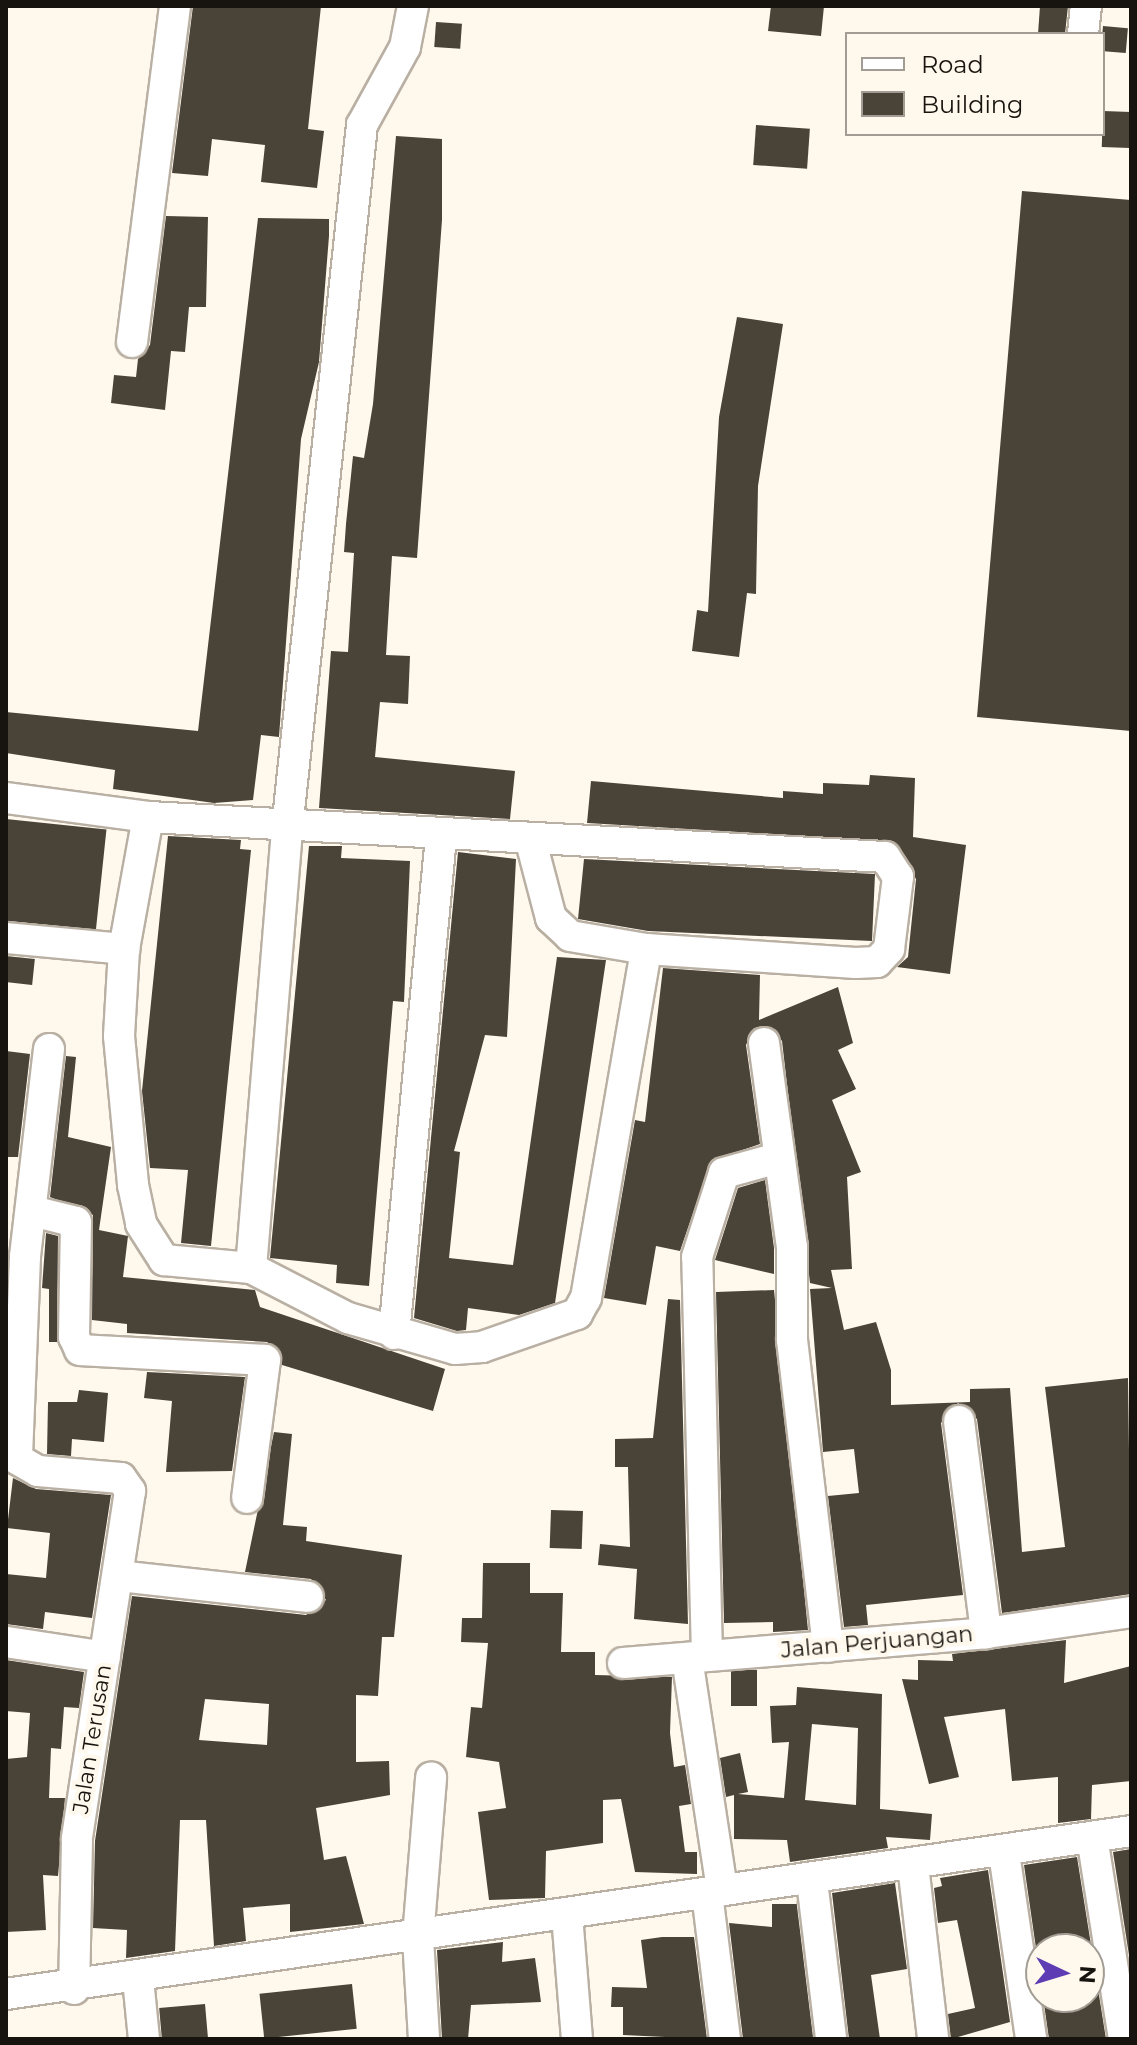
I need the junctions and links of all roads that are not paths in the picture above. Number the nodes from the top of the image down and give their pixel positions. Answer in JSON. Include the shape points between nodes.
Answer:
{"nodes":[{"id":1,"x":175,"y":6,"type":"edge"},
{"id":2,"x":413,"y":6,"type":"edge"},
{"id":3,"x":1086,"y":6,"type":"edge"},
{"id":4,"x":1083,"y":32,"type":"edge"},
{"id":5,"x":132,"y":342,"type":"dead end"},
{"id":6,"x":6,"y":798,"type":"edge"},
{"id":7,"x":148,"y":817,"type":"junction"},
{"id":8,"x":287,"y":829,"type":"junction"},
{"id":9,"x":441,"y":837,"type":"junction"},
{"id":10,"x":530,"y":838,"type":"junction"},
{"id":11,"x":6,"y":938,"type":"edge"},
{"id":12,"x":124,"y":949,"type":"junction"},
{"id":13,"x":646,"y":949,"type":"junction"},
{"id":14,"x":764,"y":1043,"type":"dead end"},
{"id":15,"x":49,"y":1049,"type":"dead end"},
{"id":16,"x":778,"y":1158,"type":"junction"},
{"id":17,"x":32,"y":1211,"type":"junction"},
{"id":18,"x":251,"y":1268,"type":"junction"},
{"id":19,"x":394,"y":1334,"type":"junction"},
{"id":20,"x":959,"y":1421,"type":"dead end"},
{"id":21,"x":247,"y":1498,"type":"dead end"},
{"id":22,"x":119,"y":1576,"type":"junction"},
{"id":23,"x":308,"y":1597,"type":"dead end"},
{"id":24,"x":1131,"y":1612,"type":"edge"},
{"id":25,"x":986,"y":1633,"type":"junction"},
{"id":26,"x":6,"y":1642,"type":"edge"},
{"id":27,"x":828,"y":1647,"type":"junction"},
{"id":28,"x":105,"y":1657,"type":"junction"},
{"id":29,"x":697,"y":1657,"type":"junction"},
{"id":30,"x":623,"y":1663,"type":"dead end"},
{"id":31,"x":431,"y":1778,"type":"dead end"},
{"id":32,"x":1131,"y":1831,"type":"edge"},
{"id":33,"x":1092,"y":1837,"type":"junction"},
{"id":34,"x":1004,"y":1853,"type":"junction"},
{"id":35,"x":913,"y":1865,"type":"junction"},
{"id":36,"x":812,"y":1881,"type":"junction"},
{"id":37,"x":714,"y":1892,"type":"junction"},
{"id":38,"x":567,"y":1915,"type":"junction"},
{"id":39,"x":418,"y":1937,"type":"junction"},
{"id":40,"x":138,"y":1979,"type":"junction"},
{"id":41,"x":74,"y":1989,"type":"junction"},
{"id":42,"x":6,"y":1994,"type":"edge"},
{"id":43,"x":144,"y":2039,"type":"edge"},
{"id":44,"x":424,"y":2039,"type":"edge"},
{"id":45,"x":577,"y":2039,"type":"edge"},
{"id":46,"x":725,"y":2039,"type":"edge"},
{"id":47,"x":831,"y":2039,"type":"edge"},
{"id":48,"x":933,"y":2039,"type":"edge"},
{"id":49,"x":1031,"y":2039,"type":"edge"},
{"id":50,"x":1124,"y":2039,"type":"edge"}],
"edges":[{"from":1,"to":5,"type":"street"},
{"from":2,"to":8,"type":"street","via":[[405,47],[362,125]]},
{"from":3,"to":4,"type":"street"},
{"from":6,"to":7,"type":"street"},
{"from":7,"to":8,"type":"street"},
{"from":7,"to":12,"type":"street"},
{"from":8,"to":9,"type":"street"},
{"from":8,"to":18,"type":"street"},
{"from":9,"to":10,"type":"street"},
{"from":9,"to":19,"type":"street"},
{"from":10,"to":13,"type":"street","via":[[558,929]]},
{"from":10,"to":13,"type":"street","via":[[854,853],[895,864],[889,949],[877,962]]},
{"from":11,"to":12,"type":"street"},
{"from":12,"to":18,"type":"street","via":[[123,1118],[141,1224],[164,1260]]},
{"from":13,"to":19,"type":"street","via":[[583,1308],[482,1347],[421,1344]]},
{"from":14,"to":16,"type":"street"},
{"from":15,"to":17,"type":"street"},
{"from":16,"to":27,"type":"street"},
{"from":16,"to":29,"type":"street","via":[[724,1173],[697,1257]]},
{"from":17,"to":21,"type":"street","via":[[76,1222],[76,1348],[265,1360]]},
{"from":17,"to":22,"type":"street","name":"Jalan Terusan","via":[[17,1459],[38,1471],[121,1478],[130,1491]]},
{"from":18,"to":19,"type":"street","via":[[314,1304]]},
{"from":20,"to":25,"type":"street"},
{"from":22,"to":23,"type":"street"},
{"from":22,"to":28,"type":"street","name":"Jalan Terusan"},
{"from":24,"to":25,"type":"street","name":"Jalan Perjuangan"},
{"from":25,"to":27,"type":"street","name":"Jalan Perjuangan"},
{"from":26,"to":28,"type":"street"},
{"from":27,"to":29,"type":"street","name":"Jalan Perjuangan"},
{"from":28,"to":41,"type":"street","name":"Jalan Terusan","via":[[71,1893]]},
{"from":29,"to":30,"type":"street","name":"Jalan Perjuangan"},
{"from":29,"to":37,"type":"street"},
{"from":31,"to":39,"type":"street"},
{"from":32,"to":33,"type":"street"},
{"from":33,"to":34,"type":"street"},
{"from":33,"to":50,"type":"street"},
{"from":34,"to":35,"type":"street"},
{"from":34,"to":49,"type":"street"},
{"from":35,"to":36,"type":"street"},
{"from":35,"to":48,"type":"street"},
{"from":36,"to":37,"type":"street"},
{"from":36,"to":47,"type":"street"},
{"from":37,"to":38,"type":"street"},
{"from":37,"to":46,"type":"street"},
{"from":38,"to":39,"type":"street"},
{"from":38,"to":45,"type":"street"},
{"from":39,"to":40,"type":"street"},
{"from":39,"to":44,"type":"street"},
{"from":40,"to":41,"type":"street"},
{"from":40,"to":43,"type":"street"},
{"from":41,"to":42,"type":"street"}]}
